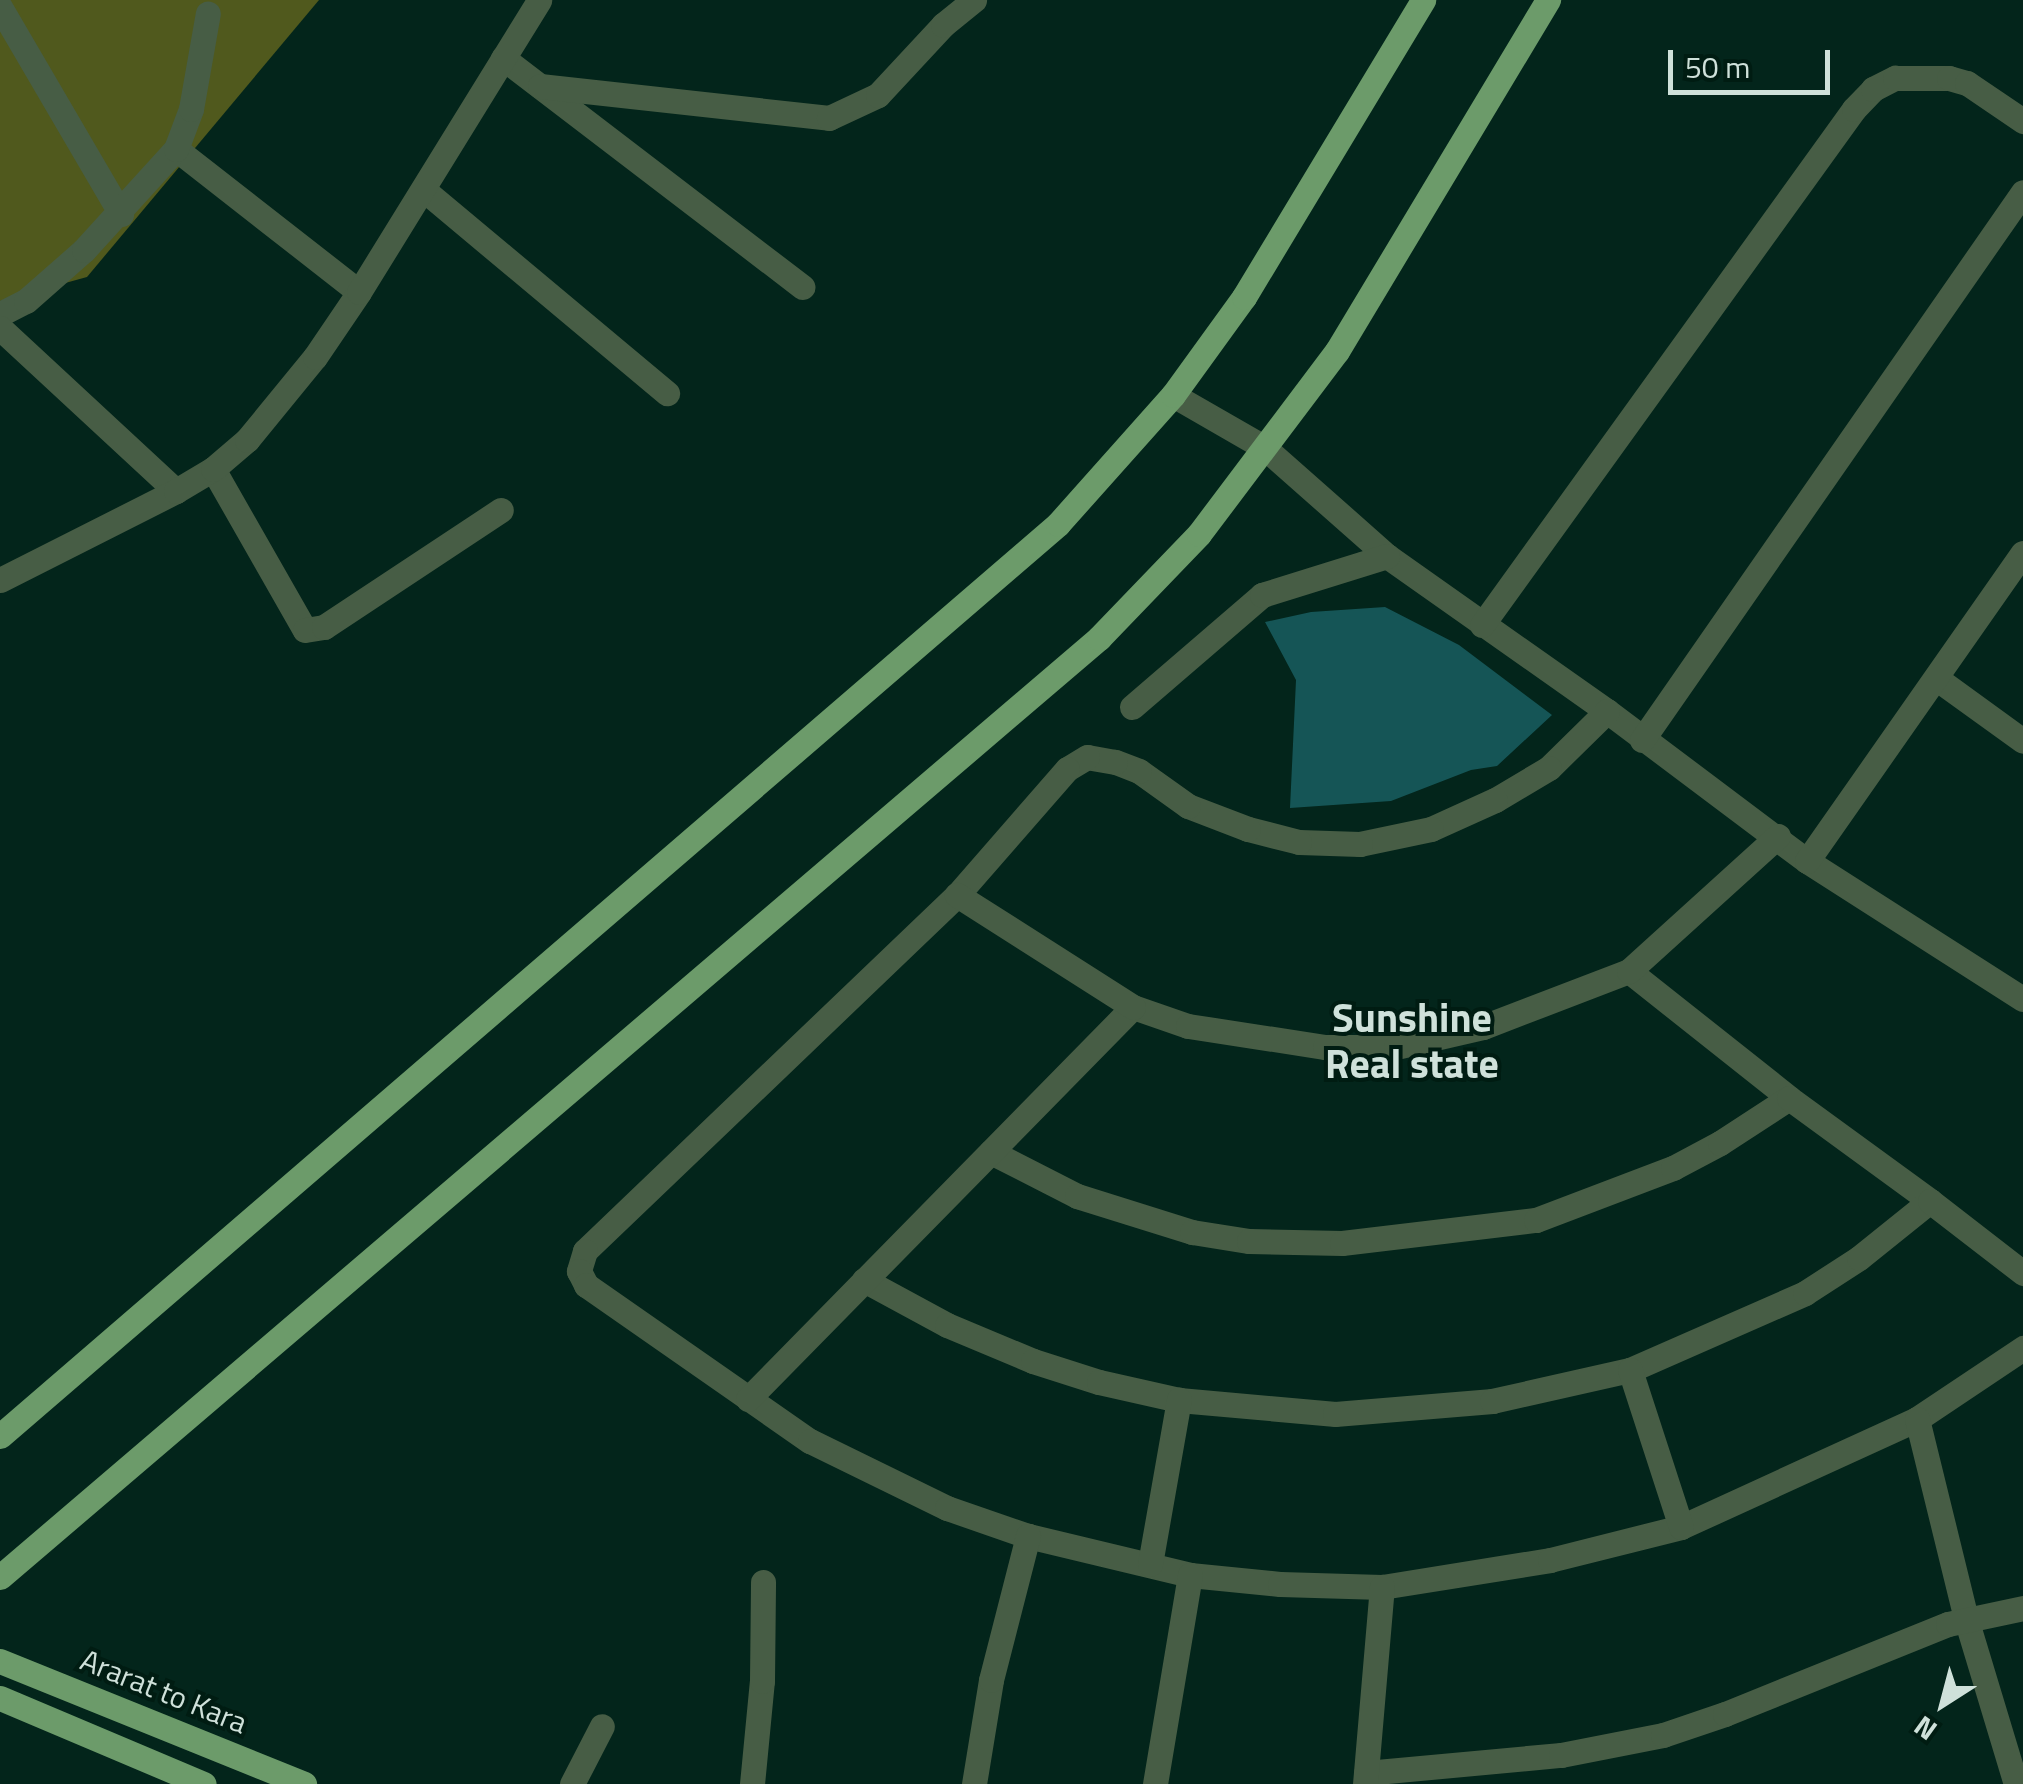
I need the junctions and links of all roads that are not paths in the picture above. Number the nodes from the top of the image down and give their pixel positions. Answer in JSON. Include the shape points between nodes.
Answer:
{"nodes":[{"id":1,"x":539,"y":0,"type":"edge"},
{"id":2,"x":974,"y":0,"type":"edge"},
{"id":3,"x":1423,"y":0,"type":"edge"},
{"id":4,"x":1548,"y":0,"type":"edge"},
{"id":5,"x":0,"y":7,"type":"edge"},
{"id":6,"x":208,"y":14,"type":"dead end"},
{"id":7,"x":502,"y":58,"type":"junction"},
{"id":8,"x":540,"y":86,"type":"junction"},
{"id":9,"x":2023,"y":121,"type":"edge"},
{"id":10,"x":176,"y":149,"type":"junction"},
{"id":11,"x":424,"y":190,"type":"junction"},
{"id":12,"x":2023,"y":192,"type":"edge"},
{"id":13,"x":122,"y":214,"type":"junction"},
{"id":14,"x":802,"y":288,"type":"dead end"},
{"id":15,"x":359,"y":292,"type":"junction"},
{"id":16,"x":0,"y":314,"type":"edge"},
{"id":17,"x":0,"y":328,"type":"edge"},
{"id":18,"x":667,"y":394,"type":"dead end"},
{"id":19,"x":1173,"y":394,"type":"junction"},
{"id":20,"x":1265,"y":448,"type":"junction"},
{"id":21,"x":212,"y":469,"type":"junction"},
{"id":22,"x":176,"y":490,"type":"junction"},
{"id":23,"x":501,"y":510,"type":"dead end"},
{"id":24,"x":2023,"y":553,"type":"edge"},
{"id":25,"x":1387,"y":556,"type":"junction"},
{"id":26,"x":0,"y":580,"type":"edge"},
{"id":27,"x":1482,"y":625,"type":"junction"},
{"id":28,"x":1936,"y":678,"type":"junction"},
{"id":29,"x":1132,"y":707,"type":"dead end"},
{"id":30,"x":1608,"y":711,"type":"junction"},
{"id":31,"x":1642,"y":740,"type":"junction"},
{"id":32,"x":2023,"y":741,"type":"edge"},
{"id":33,"x":1778,"y":836,"type":"junction"},
{"id":34,"x":1807,"y":862,"type":"junction"},
{"id":35,"x":958,"y":895,"type":"junction"},
{"id":36,"x":1629,"y":971,"type":"junction"},
{"id":37,"x":2023,"y":999,"type":"edge"},
{"id":38,"x":1133,"y":1007,"type":"junction"},
{"id":39,"x":1788,"y":1098,"type":"junction"},
{"id":40,"x":991,"y":1152,"type":"junction"},
{"id":41,"x":1930,"y":1200,"type":"junction"},
{"id":42,"x":2023,"y":1273,"type":"edge"},
{"id":43,"x":864,"y":1280,"type":"junction"},
{"id":44,"x":2023,"y":1348,"type":"edge"},
{"id":45,"x":1630,"y":1370,"type":"junction"},
{"id":46,"x":748,"y":1399,"type":"junction"},
{"id":47,"x":1179,"y":1400,"type":"junction"},
{"id":48,"x":1918,"y":1419,"type":"junction"},
{"id":49,"x":0,"y":1436,"type":"edge"},
{"id":50,"x":1680,"y":1526,"type":"junction"},
{"id":51,"x":1028,"y":1536,"type":"junction"},
{"id":52,"x":1150,"y":1564,"type":"junction"},
{"id":53,"x":1190,"y":1575,"type":"junction"},
{"id":54,"x":0,"y":1577,"type":"edge"},
{"id":55,"x":763,"y":1582,"type":"dead end"},
{"id":56,"x":1382,"y":1586,"type":"junction"},
{"id":57,"x":2023,"y":1608,"type":"edge"},
{"id":58,"x":1967,"y":1622,"type":"junction"},
{"id":59,"x":2,"y":1658,"type":"edge"},
{"id":60,"x":0,"y":1698,"type":"edge"},
{"id":61,"x":602,"y":1726,"type":"dead end"},
{"id":62,"x":176,"y":1777,"type":"edge"},
{"id":63,"x":1366,"y":1778,"type":"edge"},
{"id":64,"x":204,"y":1784,"type":"edge"},
{"id":65,"x":304,"y":1784,"type":"edge"},
{"id":66,"x":572,"y":1784,"type":"edge"},
{"id":67,"x":752,"y":1784,"type":"edge"},
{"id":68,"x":974,"y":1784,"type":"edge"},
{"id":69,"x":1155,"y":1784,"type":"edge"},
{"id":70,"x":2014,"y":1784,"type":"edge"}],
"edges":[{"from":1,"to":7,"type":"street"},
{"from":2,"to":8,"type":"street","via":[[878,95],[829,118]]},
{"from":3,"to":19,"type":"main road","via":[[1244,297]]},
{"from":4,"to":20,"type":"main road","via":[[1337,351]]},
{"from":5,"to":13,"type":"street"},
{"from":6,"to":10,"type":"street","via":[[191,110]]},
{"from":7,"to":8,"type":"street"},
{"from":7,"to":11,"type":"street"},
{"from":8,"to":14,"type":"street"},
{"from":9,"to":27,"type":"street","via":[[1949,78],[1895,78],[1873,90]]},
{"from":10,"to":13,"type":"street"},
{"from":10,"to":15,"type":"street"},
{"from":11,"to":15,"type":"street"},
{"from":11,"to":18,"type":"street"},
{"from":12,"to":31,"type":"street"},
{"from":13,"to":16,"type":"street","via":[[26,301]]},
{"from":15,"to":21,"type":"street","via":[[283,398]]},
{"from":17,"to":22,"type":"street"},
{"from":19,"to":20,"type":"street"},
{"from":19,"to":49,"type":"main road","via":[[1058,524],[991,585]]},
{"from":20,"to":25,"type":"street"},
{"from":20,"to":54,"type":"main road","via":[[1199,534],[1099,638]]},
{"from":21,"to":22,"type":"street"},
{"from":21,"to":23,"type":"street","via":[[305,630],[324,627]]},
{"from":22,"to":26,"type":"street"},
{"from":24,"to":28,"type":"street"},
{"from":25,"to":27,"type":"street"},
{"from":25,"to":29,"type":"street","via":[[1262,595]]},
{"from":27,"to":30,"type":"street"},
{"from":28,"to":32,"type":"street"},
{"from":28,"to":34,"type":"street"},
{"from":30,"to":31,"type":"street"},
{"from":30,"to":35,"type":"street","via":[[1549,768],[1495,800],[1431,829],[1360,844],[1300,842],[1248,828],[1188,806],[1138,771],[1088,757],[1067,769]]},
{"from":31,"to":33,"type":"street"},
{"from":33,"to":34,"type":"street"},
{"from":33,"to":36,"type":"street"},
{"from":34,"to":37,"type":"street"},
{"from":35,"to":38,"type":"street"},
{"from":35,"to":46,"type":"street","via":[[584,1251],[580,1271],[586,1285]]},
{"from":36,"to":38,"type":"street","via":[[1484,1027],[1396,1047],[1240,1036]]},
{"from":36,"to":39,"type":"street"},
{"from":38,"to":40,"type":"street"},
{"from":39,"to":40,"type":"street","via":[[1673,1168],[1536,1220],[1342,1243],[1192,1232],[1077,1196]]},
{"from":39,"to":41,"type":"street"},
{"from":40,"to":43,"type":"street"},
{"from":41,"to":42,"type":"street"},
{"from":41,"to":45,"type":"street","via":[[1805,1293]]},
{"from":43,"to":46,"type":"street"},
{"from":43,"to":47,"type":"street","via":[[946,1325],[1033,1361]]},
{"from":44,"to":48,"type":"street"},
{"from":45,"to":47,"type":"street","via":[[1492,1402],[1395,1412],[1315,1413]]},
{"from":45,"to":50,"type":"street"},
{"from":46,"to":51,"type":"street","via":[[877,1475]]},
{"from":47,"to":52,"type":"street"},
{"from":48,"to":50,"type":"street"},
{"from":48,"to":58,"type":"street"},
{"from":50,"to":56,"type":"street","via":[[1550,1560]]},
{"from":51,"to":52,"type":"street"},
{"from":51,"to":68,"type":"street","via":[[991,1680]]},
{"from":52,"to":53,"type":"street"},
{"from":53,"to":56,"type":"street"},
{"from":53,"to":69,"type":"street"},
{"from":55,"to":67,"type":"street"},
{"from":56,"to":63,"type":"street"},
{"from":57,"to":58,"type":"street"},
{"from":58,"to":63,"type":"street","via":[[1663,1735],[1560,1755]]},
{"from":58,"to":70,"type":"street"},
{"from":59,"to":65,"type":"main road","name":"Ararat to Kara"},
{"from":60,"to":62,"type":"main road"},
{"from":61,"to":66,"type":"street"},
{"from":62,"to":64,"type":"main road"}]}
